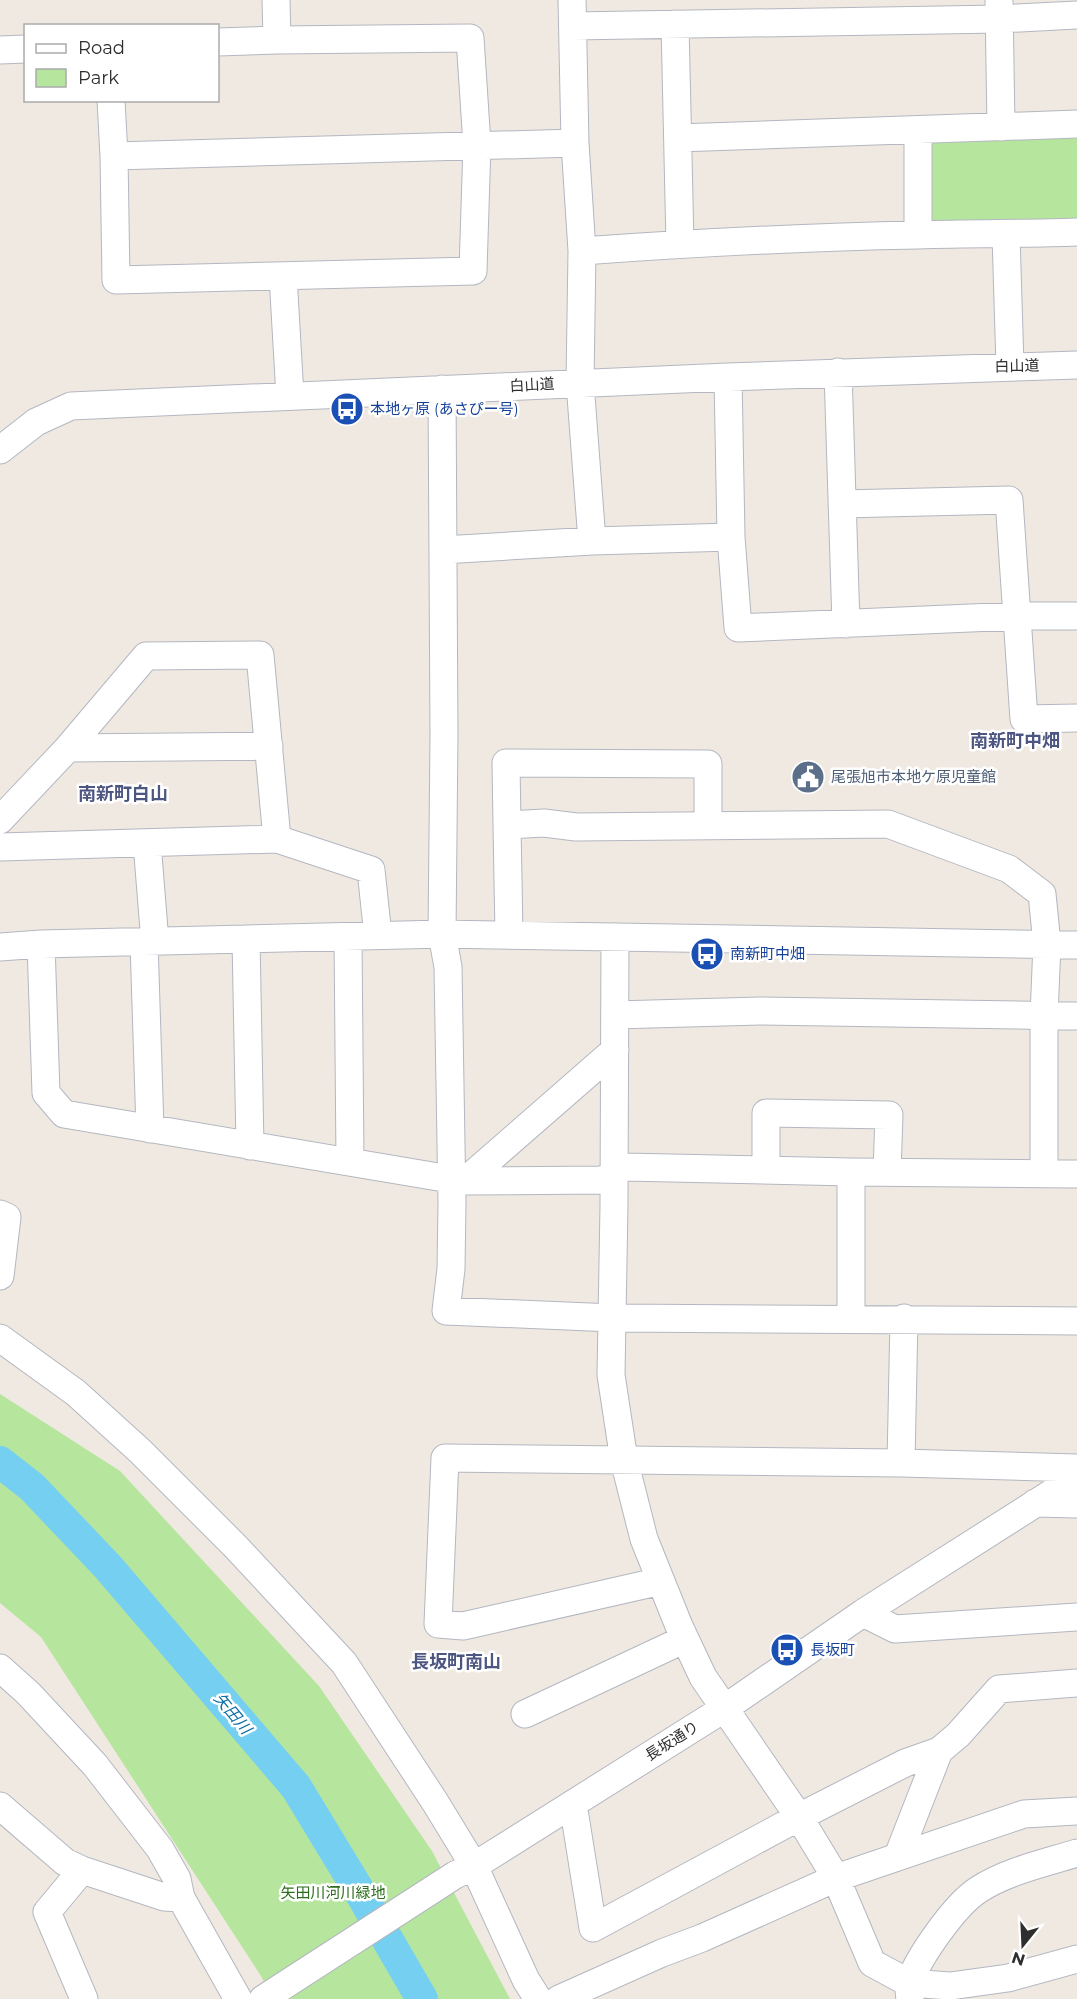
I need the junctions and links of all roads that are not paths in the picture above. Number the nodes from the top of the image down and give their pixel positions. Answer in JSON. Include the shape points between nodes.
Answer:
{"nodes":[{"id":1,"x":276,"y":0,"type":"edge"},
{"id":2,"x":999,"y":9,"type":"edge"},
{"id":3,"x":573,"y":13,"type":"edge"},
{"id":4,"x":1077,"y":15,"type":"edge"},
{"id":5,"x":675,"y":24,"type":"junction"},
{"id":6,"x":277,"y":40,"type":"junction"},
{"id":7,"x":219,"y":42,"type":"edge"},
{"id":8,"x":24,"y":49,"type":"edge"},
{"id":9,"x":0,"y":50,"type":"edge"},
{"id":10,"x":111,"y":102,"type":"edge"},
{"id":11,"x":1077,"y":124,"type":"edge"},
{"id":12,"x":1001,"y":127,"type":"junction"},
{"id":13,"x":918,"y":130,"type":"junction"},
{"id":14,"x":678,"y":138,"type":"junction"},
{"id":15,"x":575,"y":143,"type":"junction"},
{"id":16,"x":477,"y":145,"type":"junction"},
{"id":17,"x":114,"y":156,"type":"junction"},
{"id":18,"x":1077,"y":232,"type":"edge"},
{"id":19,"x":918,"y":235,"type":"junction"},
{"id":20,"x":1006,"y":235,"type":"junction"},
{"id":21,"x":680,"y":244,"type":"junction"},
{"id":22,"x":582,"y":251,"type":"junction"},
{"id":23,"x":284,"y":276,"type":"junction"},
{"id":24,"x":1077,"y":365,"type":"edge"},
{"id":25,"x":1010,"y":366,"type":"junction"},
{"id":26,"x":838,"y":372,"type":"junction"},
{"id":27,"x":728,"y":377,"type":"junction"},
{"id":28,"x":580,"y":383,"type":"junction"},
{"id":29,"x":442,"y":390,"type":"junction"},
{"id":30,"x":290,"y":396,"type":"junction"},
{"id":31,"x":0,"y":450,"type":"edge"},
{"id":32,"x":842,"y":504,"type":"junction"},
{"id":33,"x":731,"y":537,"type":"junction"},
{"id":34,"x":591,"y":541,"type":"junction"},
{"id":35,"x":443,"y":550,"type":"junction"},
{"id":36,"x":1017,"y":616,"type":"junction"},
{"id":37,"x":1077,"y":616,"type":"edge"},
{"id":38,"x":846,"y":624,"type":"junction"},
{"id":39,"x":1077,"y":718,"type":"edge"},
{"id":40,"x":269,"y":746,"type":"junction"},
{"id":41,"x":69,"y":748,"type":"junction"},
{"id":42,"x":0,"y":820,"type":"edge"},
{"id":43,"x":507,"y":825,"type":"junction"},
{"id":44,"x":708,"y":825,"type":"junction"},
{"id":45,"x":277,"y":840,"type":"junction"},
{"id":46,"x":147,"y":843,"type":"junction"},
{"id":47,"x":0,"y":847,"type":"edge"},
{"id":48,"x":442,"y":934,"type":"junction"},
{"id":49,"x":509,"y":935,"type":"junction"},
{"id":50,"x":378,"y":936,"type":"junction"},
{"id":51,"x":348,"y":937,"type":"junction"},
{"id":52,"x":615,"y":937,"type":"junction"},
{"id":53,"x":246,"y":939,"type":"junction"},
{"id":54,"x":149,"y":942,"type":"junction"},
{"id":55,"x":41,"y":944,"type":"junction"},
{"id":56,"x":1047,"y":944,"type":"junction"},
{"id":57,"x":1077,"y":945,"type":"edge"},
{"id":58,"x":0,"y":947,"type":"edge"},
{"id":59,"x":615,"y":1015,"type":"junction"},
{"id":60,"x":1044,"y":1016,"type":"junction"},
{"id":61,"x":1077,"y":1016,"type":"edge"},
{"id":62,"x":615,"y":1050,"type":"junction"},
{"id":63,"x":150,"y":1128,"type":"junction"},
{"id":64,"x":250,"y":1146,"type":"junction"},
{"id":65,"x":350,"y":1162,"type":"junction"},
{"id":66,"x":766,"y":1170,"type":"junction"},
{"id":67,"x":615,"y":1171,"type":"junction"},
{"id":68,"x":851,"y":1172,"type":"junction"},
{"id":69,"x":887,"y":1173,"type":"junction"},
{"id":70,"x":1044,"y":1173,"type":"junction"},
{"id":71,"x":1077,"y":1174,"type":"edge"},
{"id":72,"x":457,"y":1180,"type":"junction"},
{"id":73,"x":0,"y":1214,"type":"edge"},
{"id":74,"x":0,"y":1276,"type":"edge"},
{"id":75,"x":613,"y":1318,"type":"junction"},
{"id":76,"x":851,"y":1318,"type":"junction"},
{"id":77,"x":904,"y":1318,"type":"junction"},
{"id":78,"x":1077,"y":1321,"type":"edge"},
{"id":79,"x":0,"y":1338,"type":"edge"},
{"id":80,"x":624,"y":1460,"type":"junction"},
{"id":81,"x":901,"y":1463,"type":"junction"},
{"id":82,"x":1077,"y":1468,"type":"edge"},
{"id":83,"x":1077,"y":1477,"type":"edge"},
{"id":84,"x":1035,"y":1503,"type":"junction"},
{"id":85,"x":1077,"y":1504,"type":"edge"},
{"id":86,"x":661,"y":1581,"type":"junction"},
{"id":87,"x":863,"y":1613,"type":"junction"},
{"id":88,"x":1077,"y":1617,"type":"edge"},
{"id":89,"x":685,"y":1639,"type":"junction"},
{"id":90,"x":0,"y":1668,"type":"edge"},
{"id":91,"x":1077,"y":1683,"type":"edge"},
{"id":92,"x":725,"y":1708,"type":"junction"},
{"id":93,"x":525,"y":1714,"type":"dead end"},
{"id":94,"x":939,"y":1751,"type":"junction"},
{"id":95,"x":573,"y":1804,"type":"junction"},
{"id":96,"x":0,"y":1806,"type":"edge"},
{"id":97,"x":1077,"y":1810,"type":"edge"},
{"id":98,"x":799,"y":1817,"type":"junction"},
{"id":99,"x":1077,"y":1852,"type":"edge"},
{"id":100,"x":898,"y":1856,"type":"junction"},
{"id":101,"x":82,"y":1870,"type":"junction"},
{"id":102,"x":464,"y":1870,"type":"junction"},
{"id":103,"x":836,"y":1878,"type":"junction"},
{"id":104,"x":181,"y":1898,"type":"junction"},
{"id":105,"x":1077,"y":1959,"type":"edge"},
{"id":106,"x":1010,"y":1989,"type":"edge"},
{"id":107,"x":909,"y":1991,"type":"edge"},
{"id":108,"x":84,"y":1999,"type":"edge"},
{"id":109,"x":238,"y":1999,"type":"edge"},
{"id":110,"x":263,"y":1999,"type":"edge"},
{"id":111,"x":538,"y":1999,"type":"edge"},
{"id":112,"x":559,"y":1999,"type":"edge"}],
"edges":[{"from":1,"to":6,"type":"street"},
{"from":2,"to":4,"type":"street"},
{"from":2,"to":5,"type":"street"},
{"from":2,"to":12,"type":"street"},
{"from":3,"to":5,"type":"street"},
{"from":3,"to":15,"type":"street"},
{"from":5,"to":14,"type":"street"},
{"from":6,"to":7,"type":"street"},
{"from":6,"to":16,"type":"street","via":[[470,38]]},
{"from":8,"to":9,"type":"street"},
{"from":10,"to":17,"type":"street"},
{"from":11,"to":12,"type":"street"},
{"from":12,"to":13,"type":"street"},
{"from":13,"to":14,"type":"street"},
{"from":13,"to":19,"type":"street"},
{"from":14,"to":21,"type":"street"},
{"from":15,"to":16,"type":"street"},
{"from":15,"to":22,"type":"street"},
{"from":16,"to":17,"type":"street"},
{"from":16,"to":23,"type":"street","via":[[473,271]]},
{"from":17,"to":23,"type":"street","via":[[116,280]]},
{"from":18,"to":20,"type":"street"},
{"from":19,"to":20,"type":"street"},
{"from":19,"to":21,"type":"street"},
{"from":20,"to":25,"type":"street"},
{"from":21,"to":22,"type":"street"},
{"from":22,"to":28,"type":"street"},
{"from":23,"to":30,"type":"street"},
{"from":24,"to":25,"type":"street","name":"白山道"},
{"from":25,"to":26,"type":"street","name":"白山道"},
{"from":26,"to":27,"type":"street","name":"白山道"},
{"from":26,"to":32,"type":"street"},
{"from":27,"to":28,"type":"street","name":"白山道"},
{"from":27,"to":33,"type":"street"},
{"from":28,"to":29,"type":"street","name":"白山道"},
{"from":28,"to":34,"type":"street"},
{"from":29,"to":30,"type":"street","name":"白山道"},
{"from":29,"to":35,"type":"street"},
{"from":30,"to":31,"type":"street","name":"白山道","via":[[71,406],[36,422]]},
{"from":32,"to":36,"type":"street","via":[[1009,500]]},
{"from":32,"to":38,"type":"street"},
{"from":33,"to":34,"type":"street"},
{"from":33,"to":38,"type":"street","via":[[738,628]]},
{"from":34,"to":35,"type":"street"},
{"from":35,"to":48,"type":"street"},
{"from":36,"to":37,"type":"street"},
{"from":36,"to":38,"type":"street"},
{"from":36,"to":39,"type":"street","via":[[1024,719]]},
{"from":40,"to":41,"type":"street"},
{"from":40,"to":41,"type":"street","via":[[260,655],[146,656]]},
{"from":40,"to":45,"type":"street"},
{"from":41,"to":42,"type":"street"},
{"from":43,"to":44,"type":"street"},
{"from":43,"to":44,"type":"street","via":[[506,763],[708,764]]},
{"from":43,"to":49,"type":"street"},
{"from":44,"to":56,"type":"street","via":[[888,824],[1009,869],[1042,894]]},
{"from":45,"to":46,"type":"street"},
{"from":45,"to":50,"type":"street","via":[[371,870]]},
{"from":46,"to":47,"type":"street"},
{"from":46,"to":54,"type":"street"},
{"from":48,"to":49,"type":"street"},
{"from":48,"to":50,"type":"street"},
{"from":48,"to":72,"type":"street","via":[[448,968]]},
{"from":49,"to":52,"type":"street"},
{"from":50,"to":51,"type":"street"},
{"from":51,"to":53,"type":"street"},
{"from":51,"to":65,"type":"street"},
{"from":52,"to":56,"type":"street"},
{"from":52,"to":59,"type":"street"},
{"from":53,"to":54,"type":"street"},
{"from":53,"to":64,"type":"street"},
{"from":54,"to":55,"type":"street"},
{"from":54,"to":63,"type":"street"},
{"from":55,"to":58,"type":"street"},
{"from":55,"to":63,"type":"street","via":[[46,1093],[64,1114]]},
{"from":56,"to":57,"type":"street"},
{"from":56,"to":60,"type":"street"},
{"from":59,"to":60,"type":"street","via":[[760,1011]]},
{"from":59,"to":62,"type":"street"},
{"from":60,"to":61,"type":"street"},
{"from":60,"to":70,"type":"street"},
{"from":62,"to":67,"type":"street"},
{"from":62,"to":72,"type":"street"},
{"from":63,"to":64,"type":"street"},
{"from":64,"to":65,"type":"street"},
{"from":65,"to":72,"type":"street"},
{"from":66,"to":67,"type":"street","via":[[624,1167]]},
{"from":66,"to":68,"type":"street"},
{"from":66,"to":69,"type":"street","via":[[766,1113],[889,1115]]},
{"from":67,"to":72,"type":"street","via":[[604,1180]]},
{"from":67,"to":75,"type":"street"},
{"from":68,"to":69,"type":"street"},
{"from":68,"to":76,"type":"street"},
{"from":69,"to":70,"type":"street"},
{"from":70,"to":71,"type":"street"},
{"from":72,"to":75,"type":"street","via":[[446,1311]]},
{"from":73,"to":74,"type":"street","via":[[7,1217]]},
{"from":75,"to":76,"type":"street"},
{"from":75,"to":80,"type":"street","via":[[611,1375]]},
{"from":76,"to":77,"type":"street"},
{"from":77,"to":78,"type":"street"},
{"from":77,"to":81,"type":"street"},
{"from":79,"to":102,"type":"street","via":[[76,1393],[140,1451],[344,1663],[435,1802]]},
{"from":80,"to":81,"type":"street"},
{"from":80,"to":86,"type":"street","via":[[644,1539]]},
{"from":80,"to":86,"type":"street","via":[[445,1458],[438,1624],[463,1626]]},
{"from":81,"to":82,"type":"street"},
{"from":83,"to":84,"type":"street","name":"長坂通り"},
{"from":84,"to":85,"type":"street"},
{"from":84,"to":87,"type":"street","name":"長坂通り"},
{"from":86,"to":89,"type":"street"},
{"from":87,"to":88,"type":"street","via":[[895,1629]]},
{"from":87,"to":92,"type":"street","name":"長坂通り"},
{"from":89,"to":92,"type":"street","via":[[703,1677]]},
{"from":89,"to":93,"type":"street"},
{"from":90,"to":104,"type":"street","via":[[95,1765],[160,1849],[177,1879]]},
{"from":91,"to":94,"type":"street","via":[[999,1689]]},
{"from":92,"to":95,"type":"street","name":"長坂通り"},
{"from":92,"to":98,"type":"street"},
{"from":94,"to":98,"type":"street","via":[[905,1763]]},
{"from":94,"to":100,"type":"street"},
{"from":95,"to":98,"type":"street","via":[[593,1928]]},
{"from":95,"to":102,"type":"street","name":"長坂通り"},
{"from":96,"to":101,"type":"street","via":[[65,1862]]},
{"from":97,"to":100,"type":"street","via":[[1024,1814]]},
{"from":98,"to":103,"type":"street"},
{"from":99,"to":107,"type":"street","via":[[978,1890],[940,1930],[923,1955]]},
{"from":100,"to":103,"type":"street"},
{"from":101,"to":104,"type":"street","via":[[164,1897]]},
{"from":101,"to":108,"type":"street","via":[[47,1912]]},
{"from":102,"to":110,"type":"street","name":"長坂通り"},
{"from":102,"to":111,"type":"street"},
{"from":103,"to":107,"type":"street","via":[[872,1963]]},
{"from":103,"to":112,"type":"street"},
{"from":104,"to":109,"type":"street"},
{"from":105,"to":106,"type":"street"},
{"from":106,"to":107,"type":"street","via":[[950,1986]]}]}
